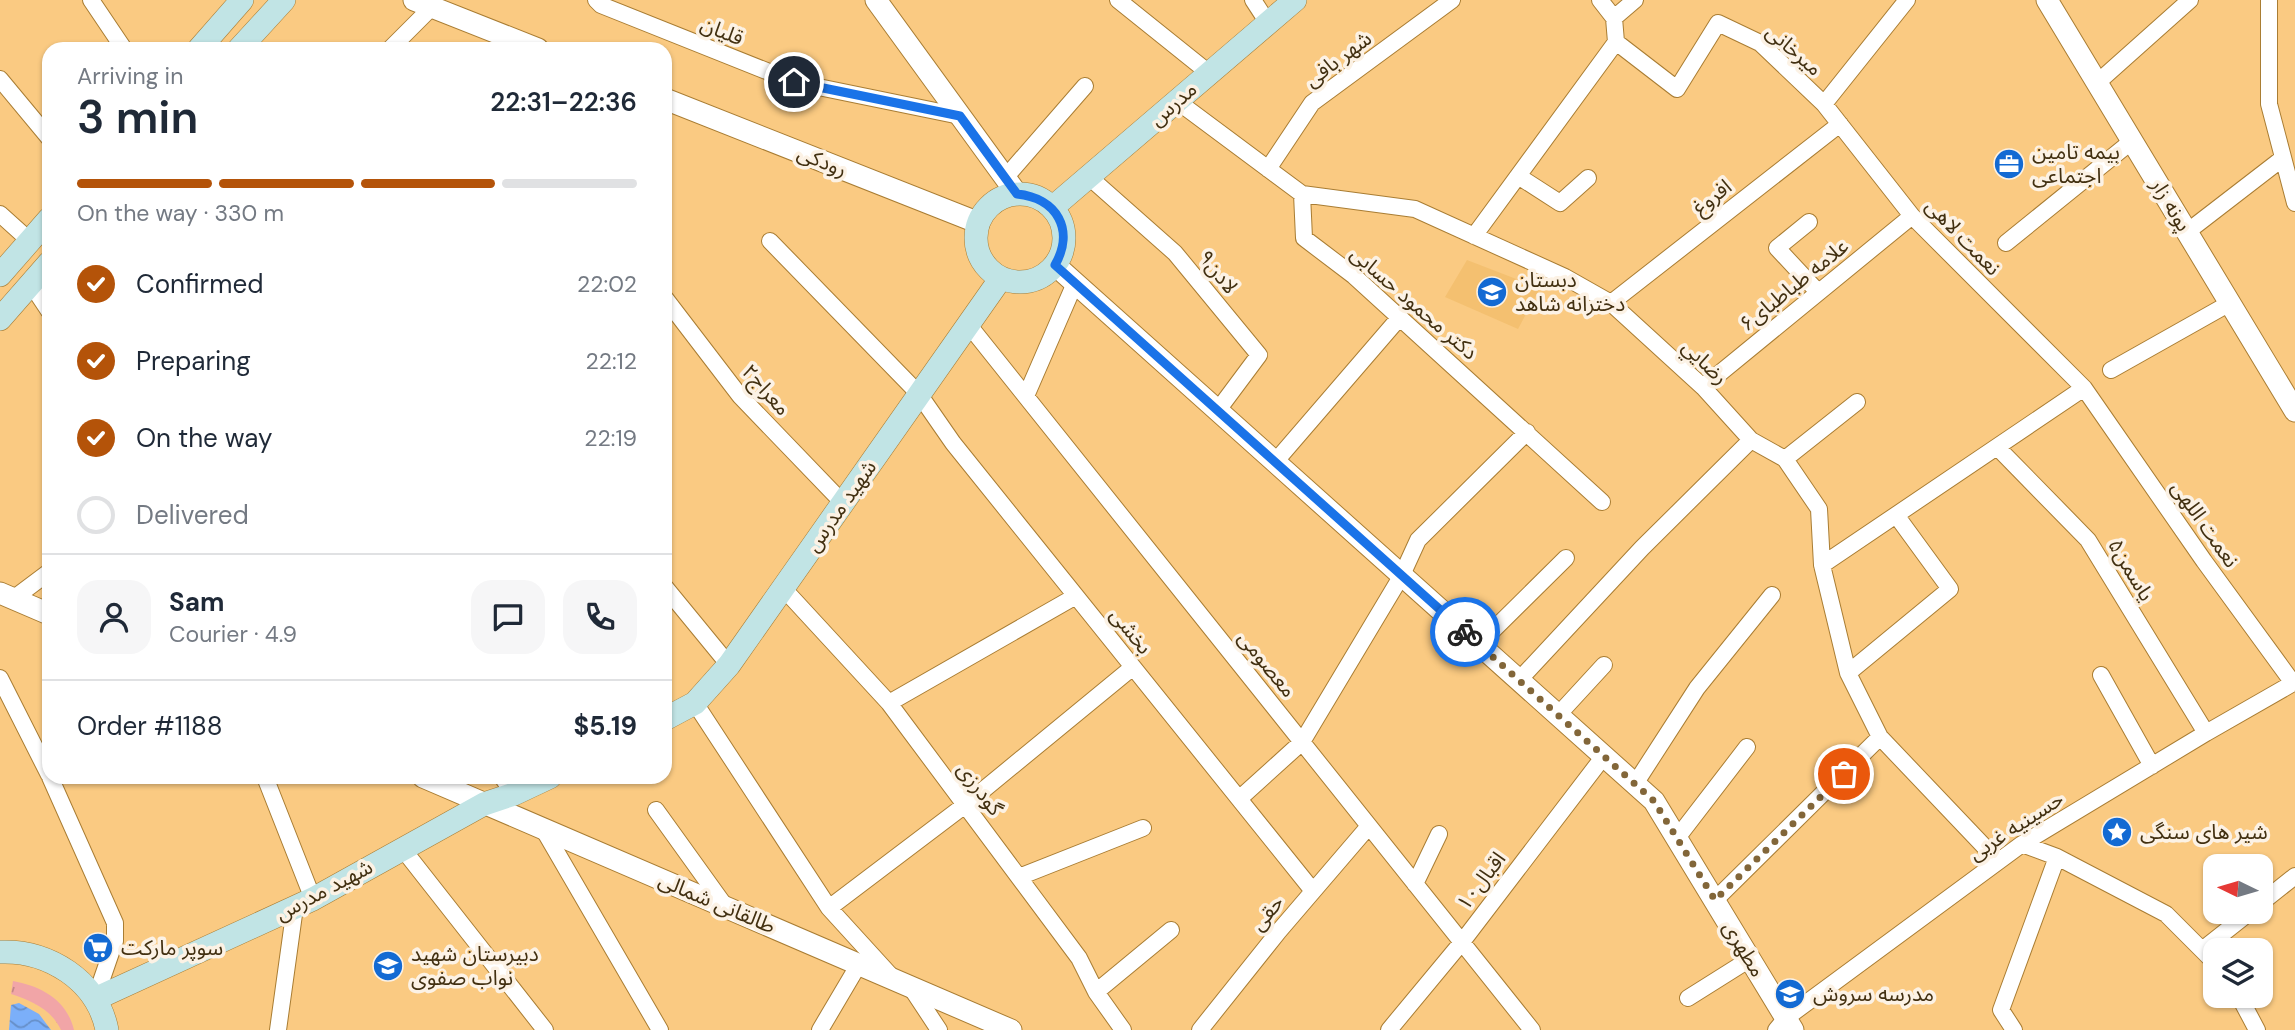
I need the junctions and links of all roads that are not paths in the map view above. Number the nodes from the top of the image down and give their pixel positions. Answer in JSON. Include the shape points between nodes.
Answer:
{"nodes":[{"id":1,"x":91,"y":0,"type":"edge"},
{"id":2,"x":242,"y":0,"type":"edge"},
{"id":3,"x":284,"y":0,"type":"edge"},
{"id":4,"x":596,"y":0,"type":"edge"},
{"id":5,"x":876,"y":0,"type":"edge"},
{"id":6,"x":1118,"y":0,"type":"edge"},
{"id":7,"x":1253,"y":0,"type":"edge"},
{"id":8,"x":1295,"y":0,"type":"edge"},
{"id":9,"x":1452,"y":0,"type":"edge"},
{"id":10,"x":1600,"y":0,"type":"edge"},
{"id":11,"x":1636,"y":0,"type":"edge"},
{"id":12,"x":1907,"y":0,"type":"edge"},
{"id":13,"x":2190,"y":0,"type":"edge"},
{"id":14,"x":2270,"y":0,"type":"edge"},
{"id":15,"x":423,"y":3,"type":"edge"},
{"id":16,"x":2052,"y":3,"type":"edge"},
{"id":17,"x":2171,"y":7,"type":"edge"},
{"id":18,"x":1614,"y":18,"type":"junction"},
{"id":19,"x":1268,"y":23,"type":"junction"},
{"id":20,"x":119,"y":42,"type":"edge"},
{"id":21,"x":205,"y":42,"type":"edge"},
{"id":22,"x":246,"y":42,"type":"edge"},
{"id":23,"x":395,"y":42,"type":"edge"},
{"id":24,"x":520,"y":42,"type":"edge"},
{"id":25,"x":1616,"y":42,"type":"junction"},
{"id":26,"x":1209,"y":73,"type":"junction"},
{"id":27,"x":0,"y":79,"type":"edge"},
{"id":28,"x":2097,"y":83,"type":"junction"},
{"id":29,"x":1085,"y":86,"type":"dead end"},
{"id":30,"x":1177,"y":101,"type":"junction"},
{"id":31,"x":672,"y":102,"type":"edge"},
{"id":32,"x":1824,"y":104,"type":"junction"},
{"id":33,"x":960,"y":116,"type":"junction"},
{"id":34,"x":1840,"y":124,"type":"junction"},
{"id":35,"x":42,"y":130,"type":"edge"},
{"id":36,"x":2132,"y":141,"type":"junction"},
{"id":37,"x":2283,"y":158,"type":"junction"},
{"id":38,"x":1268,"y":169,"type":"junction"},
{"id":39,"x":1088,"y":176,"type":"junction"},
{"id":40,"x":1518,"y":176,"type":"junction"},
{"id":41,"x":1588,"y":178,"type":"dead end"},
{"id":42,"x":1011,"y":186,"type":"junction"},
{"id":43,"x":1302,"y":194,"type":"junction"},
{"id":44,"x":2295,"y":203,"type":"edge"},
{"id":45,"x":1052,"y":208,"type":"junction"},
{"id":46,"x":0,"y":214,"type":"edge"},
{"id":47,"x":1912,"y":216,"type":"junction"},
{"id":48,"x":1808,"y":222,"type":"dead end"},
{"id":49,"x":979,"y":223,"type":"junction"},
{"id":50,"x":42,"y":227,"type":"edge"},
{"id":51,"x":2187,"y":232,"type":"junction"},
{"id":52,"x":1474,"y":236,"type":"junction"},
{"id":53,"x":30,"y":241,"type":"junction"},
{"id":54,"x":770,"y":242,"type":"dead end"},
{"id":55,"x":2006,"y":243,"type":"dead end"},
{"id":56,"x":1055,"y":265,"type":"junction"},
{"id":57,"x":42,"y":272,"type":"edge"},
{"id":58,"x":0,"y":275,"type":"edge"},
{"id":59,"x":1001,"y":278,"type":"junction"},
{"id":60,"x":1075,"y":282,"type":"junction"},
{"id":61,"x":31,"y":284,"type":"junction"},
{"id":62,"x":1818,"y":292,"type":"junction"},
{"id":63,"x":42,"y":300,"type":"edge"},
{"id":64,"x":1611,"y":303,"type":"junction"},
{"id":65,"x":2230,"y":303,"type":"junction"},
{"id":66,"x":672,"y":307,"type":"edge"},
{"id":67,"x":1400,"y":317,"type":"junction"},
{"id":68,"x":0,"y":319,"type":"edge"},
{"id":69,"x":968,"y":324,"type":"junction"},
{"id":70,"x":2110,"y":370,"type":"dead end"},
{"id":71,"x":1703,"y":387,"type":"junction"},
{"id":72,"x":2084,"y":388,"type":"junction"},
{"id":73,"x":919,"y":394,"type":"junction"},
{"id":74,"x":1026,"y":396,"type":"junction"},
{"id":75,"x":1857,"y":401,"type":"dead end"},
{"id":76,"x":1218,"y":410,"type":"junction"},
{"id":77,"x":2295,"y":411,"type":"edge"},
{"id":78,"x":1527,"y":432,"type":"junction"},
{"id":79,"x":1751,"y":440,"type":"junction"},
{"id":80,"x":1997,"y":447,"type":"junction"},
{"id":81,"x":1785,"y":459,"type":"junction"},
{"id":82,"x":1275,"y":462,"type":"junction"},
{"id":83,"x":1602,"y":502,"type":"dead end"},
{"id":84,"x":843,"y":503,"type":"junction"},
{"id":85,"x":1896,"y":515,"type":"junction"},
{"id":86,"x":1566,"y":558,"type":"dead end"},
{"id":87,"x":1822,"y":565,"type":"junction"},
{"id":88,"x":1402,"y":575,"type":"junction"},
{"id":89,"x":42,"y":576,"type":"edge"},
{"id":90,"x":783,"y":589,"type":"junction"},
{"id":91,"x":672,"y":595,"type":"edge"},
{"id":92,"x":1772,"y":595,"type":"dead end"},
{"id":93,"x":7,"y":596,"type":"edge"},
{"id":94,"x":1076,"y":596,"type":"junction"},
{"id":95,"x":42,"y":611,"type":"edge"},
{"id":96,"x":1479,"y":644,"type":"junction"},
{"id":97,"x":730,"y":665,"type":"junction"},
{"id":98,"x":1604,"y":665,"type":"dead end"},
{"id":99,"x":1133,"y":667,"type":"junction"},
{"id":100,"x":1848,"y":673,"type":"junction"},
{"id":101,"x":2101,"y":675,"type":"dead end"},
{"id":102,"x":0,"y":678,"type":"edge"},
{"id":103,"x":1519,"y":680,"type":"junction"},
{"id":104,"x":2294,"y":683,"type":"edge"},
{"id":105,"x":695,"y":703,"type":"junction"},
{"id":106,"x":889,"y":703,"type":"junction"},
{"id":107,"x":672,"y":715,"type":"edge"},
{"id":108,"x":1558,"y":715,"type":"junction"},
{"id":109,"x":2206,"y":733,"type":"junction"},
{"id":110,"x":1881,"y":737,"type":"junction"},
{"id":111,"x":1302,"y":742,"type":"junction"},
{"id":112,"x":1747,"y":747,"type":"dead end"},
{"id":113,"x":1604,"y":756,"type":"junction"},
{"id":114,"x":42,"y":757,"type":"edge"},
{"id":115,"x":2152,"y":766,"type":"junction"},
{"id":116,"x":56,"y":784,"type":"edge"},
{"id":117,"x":267,"y":784,"type":"edge"},
{"id":118,"x":439,"y":784,"type":"edge"},
{"id":119,"x":1636,"y":784,"type":"junction"},
{"id":120,"x":508,"y":786,"type":"edge"},
{"id":121,"x":1239,"y":799,"type":"junction"},
{"id":122,"x":484,"y":804,"type":"junction"},
{"id":123,"x":965,"y":805,"type":"junction"},
{"id":124,"x":656,"y":810,"type":"dead end"},
{"id":125,"x":1369,"y":826,"type":"junction"},
{"id":126,"x":542,"y":827,"type":"junction"},
{"id":127,"x":1143,"y":828,"type":"dead end"},
{"id":128,"x":1439,"y":834,"type":"dead end"},
{"id":129,"x":1677,"y":838,"type":"junction"},
{"id":130,"x":2022,"y":844,"type":"junction"},
{"id":131,"x":401,"y":848,"type":"junction"},
{"id":132,"x":2057,"y":857,"type":"junction"},
{"id":133,"x":1998,"y":861,"type":"junction"},
{"id":134,"x":2295,"y":876,"type":"edge"},
{"id":135,"x":1019,"y":877,"type":"junction"},
{"id":136,"x":1415,"y":884,"type":"junction"},
{"id":137,"x":1313,"y":891,"type":"junction"},
{"id":138,"x":2273,"y":893,"type":"edge"},
{"id":139,"x":1715,"y":900,"type":"junction"},
{"id":140,"x":304,"y":903,"type":"junction"},
{"id":141,"x":725,"y":906,"type":"junction"},
{"id":142,"x":829,"y":908,"type":"junction"},
{"id":143,"x":2235,"y":924,"type":"edge"},
{"id":144,"x":1171,"y":930,"type":"dead end"},
{"id":145,"x":1462,"y":942,"type":"junction"},
{"id":146,"x":2202,"y":950,"type":"joint"},
{"id":147,"x":0,"y":951,"type":"edge"},
{"id":148,"x":1750,"y":959,"type":"junction"},
{"id":149,"x":859,"y":964,"type":"junction"},
{"id":150,"x":902,"y":983,"type":"junction"},
{"id":151,"x":1096,"y":992,"type":"junction"},
{"id":152,"x":1688,"y":998,"type":"dead end"},
{"id":153,"x":95,"y":999,"type":"junction"},
{"id":154,"x":2246,"y":1008,"type":"edge"},
{"id":155,"x":1785,"y":1026,"type":"edge"},
{"id":156,"x":107,"y":1030,"type":"edge"},
{"id":157,"x":278,"y":1030,"type":"edge"},
{"id":158,"x":545,"y":1030,"type":"edge"},
{"id":159,"x":660,"y":1030,"type":"edge"},
{"id":160,"x":820,"y":1030,"type":"edge"},
{"id":161,"x":939,"y":1030,"type":"edge"},
{"id":162,"x":1011,"y":1030,"type":"edge"},
{"id":163,"x":1123,"y":1030,"type":"edge"},
{"id":164,"x":1200,"y":1030,"type":"edge"},
{"id":165,"x":1389,"y":1030,"type":"edge"},
{"id":166,"x":1532,"y":1030,"type":"edge"},
{"id":167,"x":2014,"y":1030,"type":"edge"},
{"id":168,"x":2258,"y":1030,"type":"edge"}],
"edges":[{"from":1,"to":20,"type":"street"},
{"from":2,"to":21,"type":"main road"},
{"from":3,"to":22,"type":"main road"},
{"from":4,"to":33,"type":"street","name":"قلیان","via":[[794,82]]},
{"from":5,"to":33,"type":"street"},
{"from":6,"to":26,"type":"street"},
{"from":7,"to":19,"type":"street"},
{"from":8,"to":19,"type":"main road","name":"مدرس"},
{"from":9,"to":38,"type":"street","name":"شهر بافی","via":[[1312,103]]},
{"from":10,"to":18,"type":"street"},
{"from":11,"to":18,"type":"street"},
{"from":12,"to":32,"type":"street","name":"میرخانی"},
{"from":13,"to":17,"type":"street"},
{"from":14,"to":37,"type":"street","via":[[2269,104]]},
{"from":15,"to":23,"type":"street"},
{"from":15,"to":24,"type":"street"},
{"from":16,"to":28,"type":"street","name":"پونه زار"},
{"from":17,"to":28,"type":"street"},
{"from":18,"to":25,"type":"street"},
{"from":19,"to":26,"type":"main road","name":"مدرس"},
{"from":25,"to":32,"type":"street","name":"میرخانی","via":[[1677,89],[1718,23],[1760,43]]},
{"from":25,"to":40,"type":"street"},
{"from":26,"to":30,"type":"main road","name":"مدرس"},
{"from":27,"to":35,"type":"street"},
{"from":28,"to":36,"type":"street","name":"پونه زار"},
{"from":29,"to":42,"type":"street"},
{"from":30,"to":38,"type":"street","name":"رضایي"},
{"from":30,"to":39,"type":"main road","name":"مدرس"},
{"from":31,"to":49,"type":"street","name":"رودکی"},
{"from":32,"to":34,"type":"street","name":"نعمت لاهی"},
{"from":33,"to":42,"type":"street"},
{"from":34,"to":47,"type":"street","name":"نعمت لاهی"},
{"from":34,"to":64,"type":"street","name":"افروغ"},
{"from":36,"to":51,"type":"street","name":"پونه زار"},
{"from":36,"to":55,"type":"street"},
{"from":37,"to":44,"type":"street"},
{"from":37,"to":51,"type":"street"},
{"from":38,"to":43,"type":"street","name":"رضایي"},
{"from":39,"to":45,"type":"main road","name":"مدرس"},
{"from":39,"to":76,"type":"street","name":"لادن۹","via":[[1175,253],[1259,355]]},
{"from":40,"to":41,"type":"street","via":[[1560,203]]},
{"from":40,"to":52,"type":"street"},
{"from":42,"to":45,"type":"main road"},
{"from":42,"to":49,"type":"main road"},
{"from":43,"to":52,"type":"street","name":"رضایي","via":[[1415,209]]},
{"from":43,"to":67,"type":"street","name":"دکتر محمود حسابی","via":[[1304,237]]},
{"from":45,"to":56,"type":"main road","via":[[1063,229]]},
{"from":46,"to":53,"type":"street"},
{"from":47,"to":62,"type":"street","name":"علامه طباطبای۶"},
{"from":47,"to":72,"type":"street","name":"نعمت لاهی"},
{"from":48,"to":62,"type":"street","via":[[1777,247]]},
{"from":49,"to":59,"type":"main road","via":[[982,261]]},
{"from":50,"to":53,"type":"main road"},
{"from":51,"to":65,"type":"street","name":"پونه زار"},
{"from":52,"to":64,"type":"street","name":"رضایي"},
{"from":53,"to":58,"type":"main road"},
{"from":54,"to":73,"type":"street","name":"بخشی"},
{"from":56,"to":59,"type":"main road","via":[[1036,279],[1013,282]]},
{"from":56,"to":60,"type":"street","name":"مطهری"},
{"from":57,"to":61,"type":"main road"},
{"from":59,"to":69,"type":"main road","name":"شهید مدرس"},
{"from":60,"to":74,"type":"street"},
{"from":60,"to":76,"type":"street","name":"مطهری"},
{"from":61,"to":63,"type":"street"},
{"from":61,"to":68,"type":"main road"},
{"from":62,"to":71,"type":"street","name":"علامه طباطبای۶"},
{"from":64,"to":71,"type":"street","name":"رضایي"},
{"from":65,"to":70,"type":"street"},
{"from":65,"to":77,"type":"street","name":"پونه زار"},
{"from":66,"to":84,"type":"street","name":"معراج۲","via":[[740,396]]},
{"from":67,"to":78,"type":"street","name":"دکتر محمود حسابی"},
{"from":67,"to":82,"type":"street"},
{"from":69,"to":73,"type":"main road","name":"شهید مدرس"},
{"from":69,"to":74,"type":"street","name":"معصومی"},
{"from":71,"to":79,"type":"street","name":"رضایي"},
{"from":72,"to":80,"type":"street"},
{"from":72,"to":104,"type":"street","name":"نعمت اللهی"},
{"from":73,"to":84,"type":"main road","name":"شهید مدرس"},
{"from":73,"to":94,"type":"street","name":"بخشی"},
{"from":74,"to":111,"type":"street","name":"معصومی"},
{"from":75,"to":81,"type":"street"},
{"from":76,"to":82,"type":"street","name":"مطهری"},
{"from":78,"to":83,"type":"street","name":"دکتر محمود حسابی"},
{"from":78,"to":88,"type":"street","via":[[1418,540]]},
{"from":79,"to":81,"type":"street","name":"رضایي"},
{"from":79,"to":103,"type":"street"},
{"from":80,"to":85,"type":"street"},
{"from":80,"to":109,"type":"street","name":"یاسمن۵","via":[[2088,540]]},
{"from":81,"to":87,"type":"street","name":"رضایي","via":[[1819,509]]},
{"from":82,"to":88,"type":"street","name":"مطهری"},
{"from":84,"to":90,"type":"main road","name":"شهید مدرس"},
{"from":85,"to":87,"type":"street"},
{"from":85,"to":100,"type":"street","via":[[1951,589]]},
{"from":86,"to":96,"type":"street"},
{"from":87,"to":100,"type":"street","name":"رضایي"},
{"from":88,"to":96,"type":"street","name":"مطهری"},
{"from":88,"to":111,"type":"street"},
{"from":89,"to":93,"type":"street"},
{"from":90,"to":97,"type":"main road","name":"شهید مدرس"},
{"from":90,"to":106,"type":"street","name":"گودرزی"},
{"from":91,"to":97,"type":"street"},
{"from":92,"to":119,"type":"street","via":[[1697,688]]},
{"from":93,"to":95,"type":"street"},
{"from":94,"to":99,"type":"street","name":"بخشی"},
{"from":94,"to":106,"type":"street"},
{"from":96,"to":103,"type":"street","name":"مطهری"},
{"from":97,"to":105,"type":"main road","name":"شهید مدرس"},
{"from":98,"to":108,"type":"street"},
{"from":99,"to":121,"type":"street","name":"بخشی"},
{"from":99,"to":123,"type":"street"},
{"from":100,"to":110,"type":"street","name":"رضایي"},
{"from":101,"to":115,"type":"street"},
{"from":102,"to":114,"type":"street"},
{"from":103,"to":108,"type":"street","name":"مطهری"},
{"from":104,"to":109,"type":"street","name":"حسینیه غربی"},
{"from":105,"to":107,"type":"main road","name":"شهید مدرس"},
{"from":105,"to":142,"type":"street"},
{"from":106,"to":123,"type":"street","name":"گودرزی"},
{"from":108,"to":113,"type":"street","name":"مطهری"},
{"from":109,"to":115,"type":"street","name":"حسینیه غربی"},
{"from":110,"to":133,"type":"street","name":"رضایي"},
{"from":110,"to":139,"type":"street"},
{"from":111,"to":121,"type":"street"},
{"from":111,"to":125,"type":"street","name":"معصومی"},
{"from":112,"to":129,"type":"street"},
{"from":113,"to":119,"type":"street","name":"مطهری"},
{"from":113,"to":145,"type":"street","name":"اقبال۱۰"},
{"from":115,"to":130,"type":"street","name":"حسینیه غربی"},
{"from":116,"to":153,"type":"street","via":[[115,923],[115,941]]},
{"from":117,"to":140,"type":"street"},
{"from":118,"to":122,"type":"street","name":"طالقانی شمالی"},
{"from":119,"to":129,"type":"street","name":"مطهری","via":[[1654,801]]},
{"from":120,"to":122,"type":"main road","name":"شهید مدرس"},
{"from":121,"to":137,"type":"street","name":"بخشی"},
{"from":122,"to":126,"type":"street","name":"طالقانی شمالی"},
{"from":122,"to":131,"type":"main road","name":"شهید مدرس"},
{"from":123,"to":135,"type":"street","name":"گودرزی"},
{"from":123,"to":142,"type":"street"},
{"from":124,"to":141,"type":"street"},
{"from":125,"to":136,"type":"street","name":"معصومی"},
{"from":125,"to":137,"type":"street","name":"حقی"},
{"from":126,"to":141,"type":"street","name":"طالقانی شمالی"},
{"from":126,"to":159,"type":"street"},
{"from":127,"to":135,"type":"street"},
{"from":128,"to":136,"type":"street"},
{"from":129,"to":139,"type":"street","name":"مطهری"},
{"from":130,"to":132,"type":"street"},
{"from":130,"to":133,"type":"street","name":"حسینیه غربی"},
{"from":131,"to":140,"type":"main road","name":"شهید مدرس"},
{"from":131,"to":158,"type":"street"},
{"from":132,"to":146,"type":"street","via":[[2166,914]]},
{"from":132,"to":167,"type":"street","via":[[2001,1010]]},
{"from":133,"to":155,"type":"street","name":"حسینیه غربی"},
{"from":134,"to":138,"type":"street"},
{"from":135,"to":151,"type":"street","name":"گودرزی","via":[[1079,958]]},
{"from":136,"to":145,"type":"street","name":"معصومی"},
{"from":137,"to":164,"type":"street","name":"حقی"},
{"from":139,"to":148,"type":"street","name":"مطهری"},
{"from":140,"to":153,"type":"main road","name":"شهید مدرس"},
{"from":140,"to":157,"type":"street"},
{"from":141,"to":149,"type":"street","name":"طالقانی شمالی"},
{"from":142,"to":150,"type":"street"},
{"from":143,"to":146,"type":"street"},
{"from":144,"to":151,"type":"street"},
{"from":145,"to":165,"type":"street","name":"اقبال۱۰"},
{"from":145,"to":166,"type":"street","name":"معصومی"},
{"from":147,"to":153,"type":"main road","via":[[49,959],[75,975]]},
{"from":148,"to":152,"type":"street"},
{"from":148,"to":155,"type":"street","name":"مطهری"},
{"from":149,"to":150,"type":"street","name":"طالقانی شمالی"},
{"from":149,"to":160,"type":"street"},
{"from":150,"to":161,"type":"street"},
{"from":150,"to":162,"type":"street","name":"طالقانی شمالی"},
{"from":151,"to":163,"type":"street","name":"گودرزی"},
{"from":153,"to":156,"type":"main road"},
{"from":154,"to":168,"type":"street"}]}
